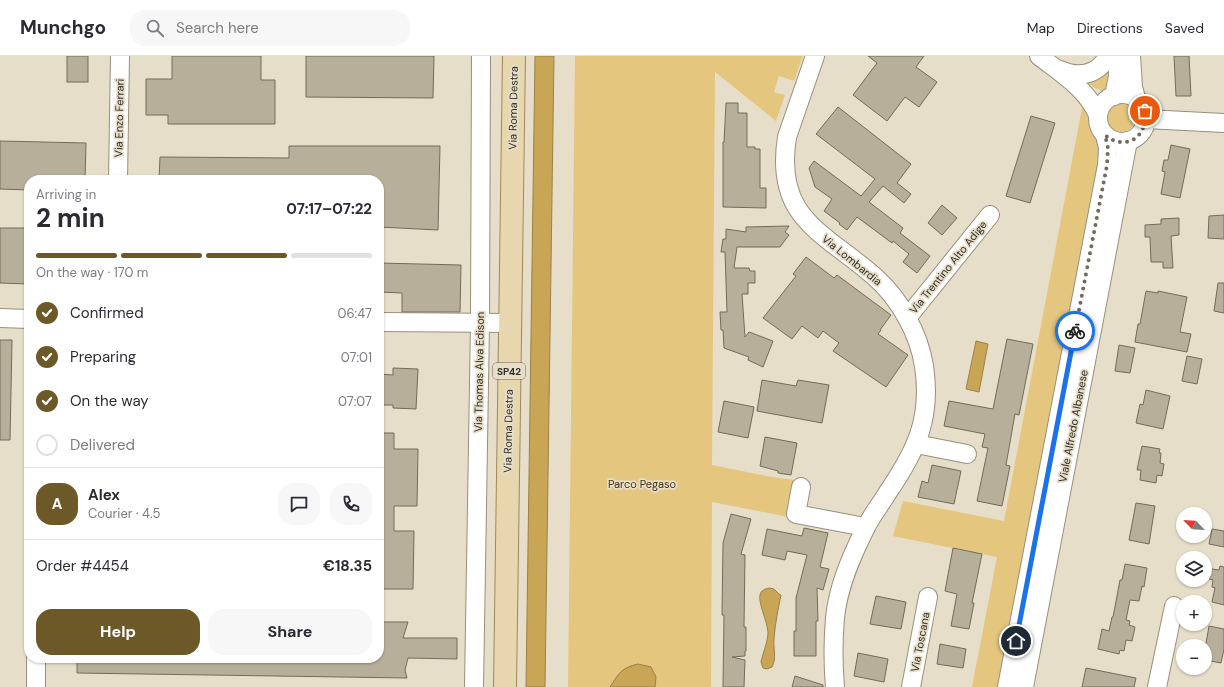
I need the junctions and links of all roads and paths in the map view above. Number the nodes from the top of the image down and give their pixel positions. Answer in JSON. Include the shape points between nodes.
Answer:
{"nodes":[{"id":1,"x":120,"y":56,"type":"edge"},
{"id":2,"x":482,"y":56,"type":"edge"},
{"id":3,"x":514,"y":56,"type":"edge"},
{"id":4,"x":815,"y":56,"type":"edge"},
{"id":5,"x":1039,"y":56,"type":"edge"},
{"id":6,"x":1108,"y":56,"type":"edge"},
{"id":7,"x":1117,"y":56,"type":"edge"},
{"id":8,"x":1131,"y":56,"type":"edge"},
{"id":9,"x":1053,"y":67,"type":"junction"},
{"id":10,"x":1074,"y":82,"type":"junction"},
{"id":11,"x":1112,"y":96,"type":"junction"},
{"id":12,"x":1136,"y":98,"type":"junction"},
{"id":13,"x":1098,"y":115,"type":"junction"},
{"id":14,"x":1146,"y":120,"type":"junction"},
{"id":15,"x":1224,"y":123,"type":"edge"},
{"id":16,"x":1105,"y":135,"type":"junction"},
{"id":17,"x":1128,"y":141,"type":"junction"},
{"id":18,"x":118,"y":175,"type":"edge"},
{"id":19,"x":990,"y":215,"type":"dead end"},
{"id":20,"x":0,"y":318,"type":"edge"},
{"id":21,"x":907,"y":318,"type":"junction"},
{"id":22,"x":24,"y":319,"type":"edge"},
{"id":23,"x":384,"y":322,"type":"edge"},
{"id":24,"x":480,"y":323,"type":"junction"},
{"id":25,"x":510,"y":323,"type":"junction"},
{"id":26,"x":916,"y":444,"type":"junction"},
{"id":27,"x":968,"y":454,"type":"dead end"},
{"id":28,"x":801,"y":486,"type":"dead end"},
{"id":29,"x":866,"y":527,"type":"junction"},
{"id":30,"x":928,"y":597,"type":"dead end"},
{"id":31,"x":1174,"y":606,"type":"dead end"},
{"id":32,"x":36,"y":663,"type":"edge"},
{"id":33,"x":36,"y":687,"type":"edge"},
{"id":34,"x":474,"y":687,"type":"edge"},
{"id":35,"x":505,"y":687,"type":"edge"},
{"id":36,"x":835,"y":687,"type":"edge"},
{"id":37,"x":911,"y":687,"type":"edge"},
{"id":38,"x":1007,"y":687,"type":"edge"},
{"id":39,"x":1024,"y":687,"type":"edge"},
{"id":40,"x":1157,"y":687,"type":"edge"}],
"edges":[{"from":1,"to":18,"type":"street","name":"Via Enzo Ferrari"},
{"from":2,"to":24,"type":"street","name":"Via Thomas Alva Edison"},
{"from":3,"to":25,"type":"main road","name":"Via Roma Destra","number":"SP42"},
{"from":4,"to":21,"type":"street","name":"Via Lombardia","via":[[787,137],[785,166],[788,190],[806,221],[887,288]]},
{"from":5,"to":9,"type":"street"},
{"from":6,"to":9,"type":"street","via":[[1098,69],[1081,75]]},
{"from":7,"to":11,"type":"street","via":[[1118,76]]},
{"from":8,"to":12,"type":"street"},
{"from":9,"to":10,"type":"street"},
{"from":10,"to":11,"type":"street","via":[[1088,90]]},
{"from":10,"to":13,"type":"street"},
{"from":11,"to":12,"type":"street","via":[[1123,94]]},
{"from":11,"to":13,"type":"street","via":[[1101,106]]},
{"from":12,"to":14,"type":"street","via":[[1144,108]]},
{"from":13,"to":16,"type":"street","via":[[1100,128]]},
{"from":14,"to":15,"type":"street"},
{"from":14,"to":17,"type":"street","via":[[1142,132]]},
{"from":16,"to":17,"type":"street","via":[[1118,142]]},
{"from":16,"to":38,"type":"street","name":"Viale Alfredo Albanese","via":[[1108,148],[1107,165]]},
{"from":17,"to":39,"type":"street","name":"Viale Alfredo Albanese"},
{"from":19,"to":21,"type":"street","name":"Via Trentino Alto Adige"},
{"from":20,"to":22,"type":"street"},
{"from":21,"to":26,"type":"street","name":"Via Lombardia","via":[[916,336],[926,382],[925,413]]},
{"from":23,"to":24,"type":"street"},
{"from":24,"to":25,"type":"street"},
{"from":24,"to":34,"type":"street","name":"Via Thomas Alva Edison"},
{"from":25,"to":35,"type":"main road","name":"Via Roma Destra","number":"SP42"},
{"from":26,"to":27,"type":"street"},
{"from":26,"to":29,"type":"street","name":"Via Lombardia","via":[[903,471]]},
{"from":28,"to":29,"type":"street","via":[[796,514]]},
{"from":29,"to":36,"type":"street","name":"Via Lombardia","via":[[840,590],[833,649]]},
{"from":30,"to":37,"type":"street","name":"Via Toscana"},
{"from":31,"to":40,"type":"street"},
{"from":32,"to":33,"type":"street"}]}
